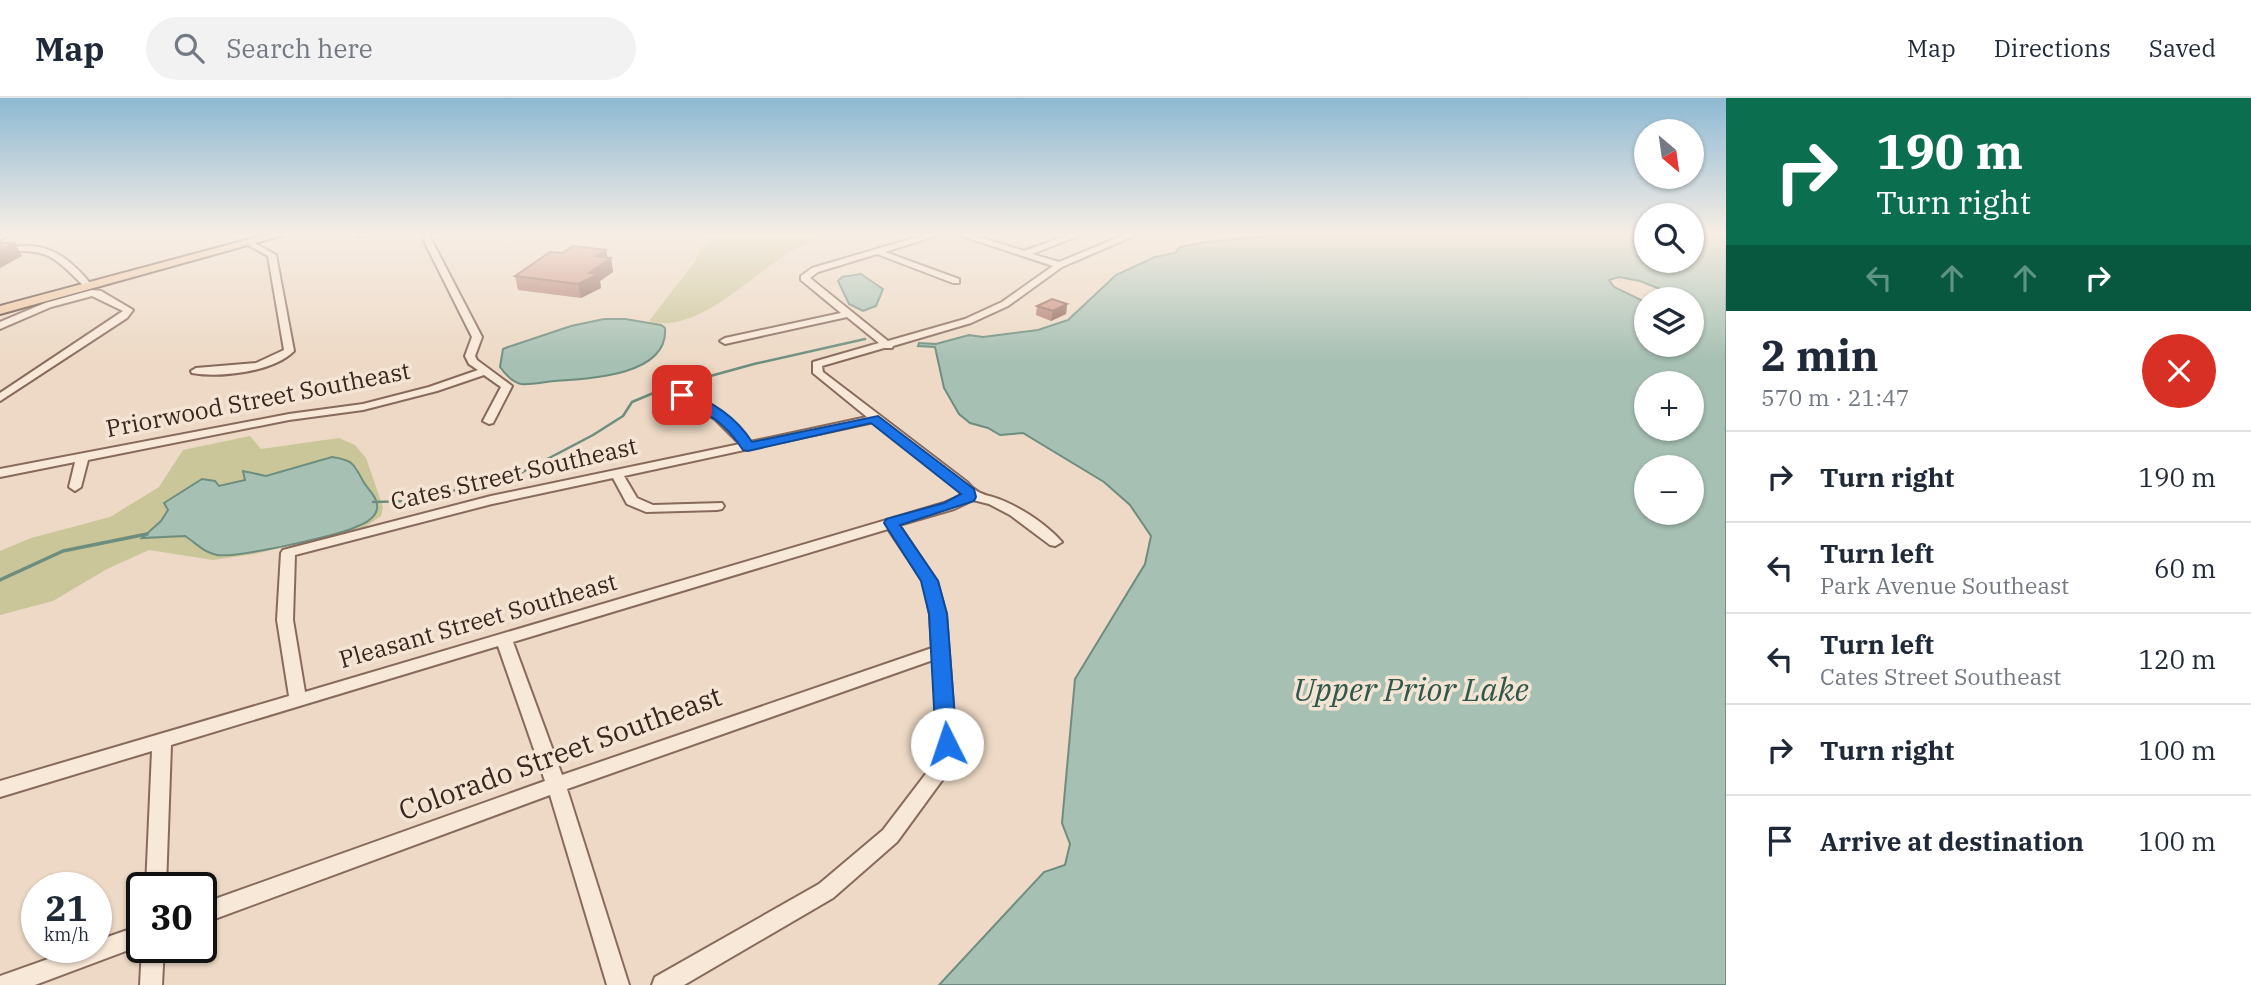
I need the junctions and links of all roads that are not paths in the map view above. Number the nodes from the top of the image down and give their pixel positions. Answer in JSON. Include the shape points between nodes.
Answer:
{"nodes":[{"id":1,"x":79,"y":276,"type":"edge"},
{"id":2,"x":112,"y":276,"type":"edge"},
{"id":3,"x":122,"y":276,"type":"edge"},
{"id":4,"x":276,"y":276,"type":"edge"},
{"id":5,"x":446,"y":276,"type":"edge"},
{"id":6,"x":807,"y":276,"type":"edge"},
{"id":7,"x":944,"y":276,"type":"edge"},
{"id":8,"x":1043,"y":276,"type":"edge"},
{"id":9,"x":956,"y":281,"type":"dead end"},
{"id":10,"x":86,"y":283,"type":"junction"},
{"id":11,"x":0,"y":308,"type":"edge"},
{"id":12,"x":849,"y":314,"type":"junction"},
{"id":13,"x":0,"y":326,"type":"edge"},
{"id":14,"x":725,"y":341,"type":"dead end"},
{"id":15,"x":888,"y":346,"type":"junction"},
{"id":16,"x":196,"y":371,"type":"dead end"},
{"id":17,"x":483,"y":372,"type":"junction"},
{"id":18,"x":682,"y":395,"type":"dead end"},
{"id":19,"x":0,"y":398,"type":"edge"},
{"id":20,"x":874,"y":419,"type":"junction"},
{"id":21,"x":489,"y":421,"type":"dead end"},
{"id":22,"x":748,"y":447,"type":"junction"},
{"id":23,"x":82,"y":457,"type":"junction"},
{"id":24,"x":0,"y":472,"type":"edge"},
{"id":25,"x":616,"y":472,"type":"junction"},
{"id":26,"x":75,"y":487,"type":"dead end"},
{"id":27,"x":969,"y":496,"type":"junction"},
{"id":28,"x":716,"y":506,"type":"dead end"},
{"id":29,"x":891,"y":523,"type":"junction"},
{"id":30,"x":1055,"y":542,"type":"dead end"},
{"id":31,"x":505,"y":640,"type":"junction"},
{"id":32,"x":939,"y":652,"type":"junction"},
{"id":33,"x":298,"y":699,"type":"junction"},
{"id":34,"x":162,"y":740,"type":"junction"},
{"id":35,"x":556,"y":785,"type":"junction"},
{"id":36,"x":0,"y":789,"type":"edge"},
{"id":37,"x":157,"y":872,"type":"edge"},
{"id":38,"x":217,"y":908,"type":"edge"},
{"id":39,"x":126,"y":941,"type":"edge"},
{"id":40,"x":152,"y":963,"type":"edge"},
{"id":41,"x":6,"y":985,"type":"edge"},
{"id":42,"x":150,"y":985,"type":"edge"},
{"id":43,"x":618,"y":985,"type":"edge"},
{"id":44,"x":663,"y":985,"type":"edge"}],
"edges":[{"from":1,"to":10,"type":"street"},
{"from":2,"to":10,"type":"main road"},
{"from":3,"to":11,"type":"main road"},
{"from":4,"to":16,"type":"street","via":[[289,351],[266,363]]},
{"from":5,"to":17,"type":"street","via":[[477,337],[470,356]]},
{"from":6,"to":12,"type":"street"},
{"from":7,"to":9,"type":"street"},
{"from":8,"to":15,"type":"street","via":[[1005,304],[968,321]]},
{"from":10,"to":11,"type":"main road"},
{"from":12,"to":14,"type":"street"},
{"from":12,"to":15,"type":"street"},
{"from":13,"to":19,"type":"street","via":[[92,292],[128,310]]},
{"from":15,"to":20,"type":"street","via":[[817,364],[818,373]]},
{"from":17,"to":21,"type":"street","via":[[507,386]]},
{"from":17,"to":23,"type":"street","name":"Priorwood Street Southeast","via":[[363,407]]},
{"from":18,"to":22,"type":"street","via":[[722,416]]},
{"from":20,"to":22,"type":"street","name":"Cates Street Southeast"},
{"from":20,"to":27,"type":"street","via":[[962,485]]},
{"from":22,"to":25,"type":"street","name":"Cates Street Southeast"},
{"from":23,"to":24,"type":"street","name":"Priorwood Street Southeast"},
{"from":23,"to":26,"type":"street","name":"Priorwood Street Southeast"},
{"from":25,"to":28,"type":"street","via":[[632,501],[651,509]]},
{"from":25,"to":33,"type":"street","name":"Cates Street Southeast","via":[[288,553],[285,620]]},
{"from":27,"to":29,"type":"street","name":"Pleasant Street Southeast"},
{"from":27,"to":30,"type":"street","via":[[1008,506]]},
{"from":29,"to":31,"type":"street","name":"Pleasant Street Southeast"},
{"from":29,"to":32,"type":"street","via":[[930,581],[938,614]]},
{"from":31,"to":33,"type":"street","name":"Pleasant Street Southeast"},
{"from":31,"to":35,"type":"street"},
{"from":32,"to":35,"type":"street","name":"Colorado Street Southeast"},
{"from":32,"to":44,"type":"street","via":[[947,744],[936,774],[890,836],[826,891]]},
{"from":33,"to":34,"type":"street","name":"Pleasant Street Southeast"},
{"from":34,"to":36,"type":"street","name":"Pleasant Street Southeast"},
{"from":34,"to":37,"type":"street"},
{"from":35,"to":38,"type":"street","name":"Colorado Street Southeast"},
{"from":35,"to":43,"type":"street"},
{"from":39,"to":41,"type":"street"},
{"from":40,"to":42,"type":"street"}]}
